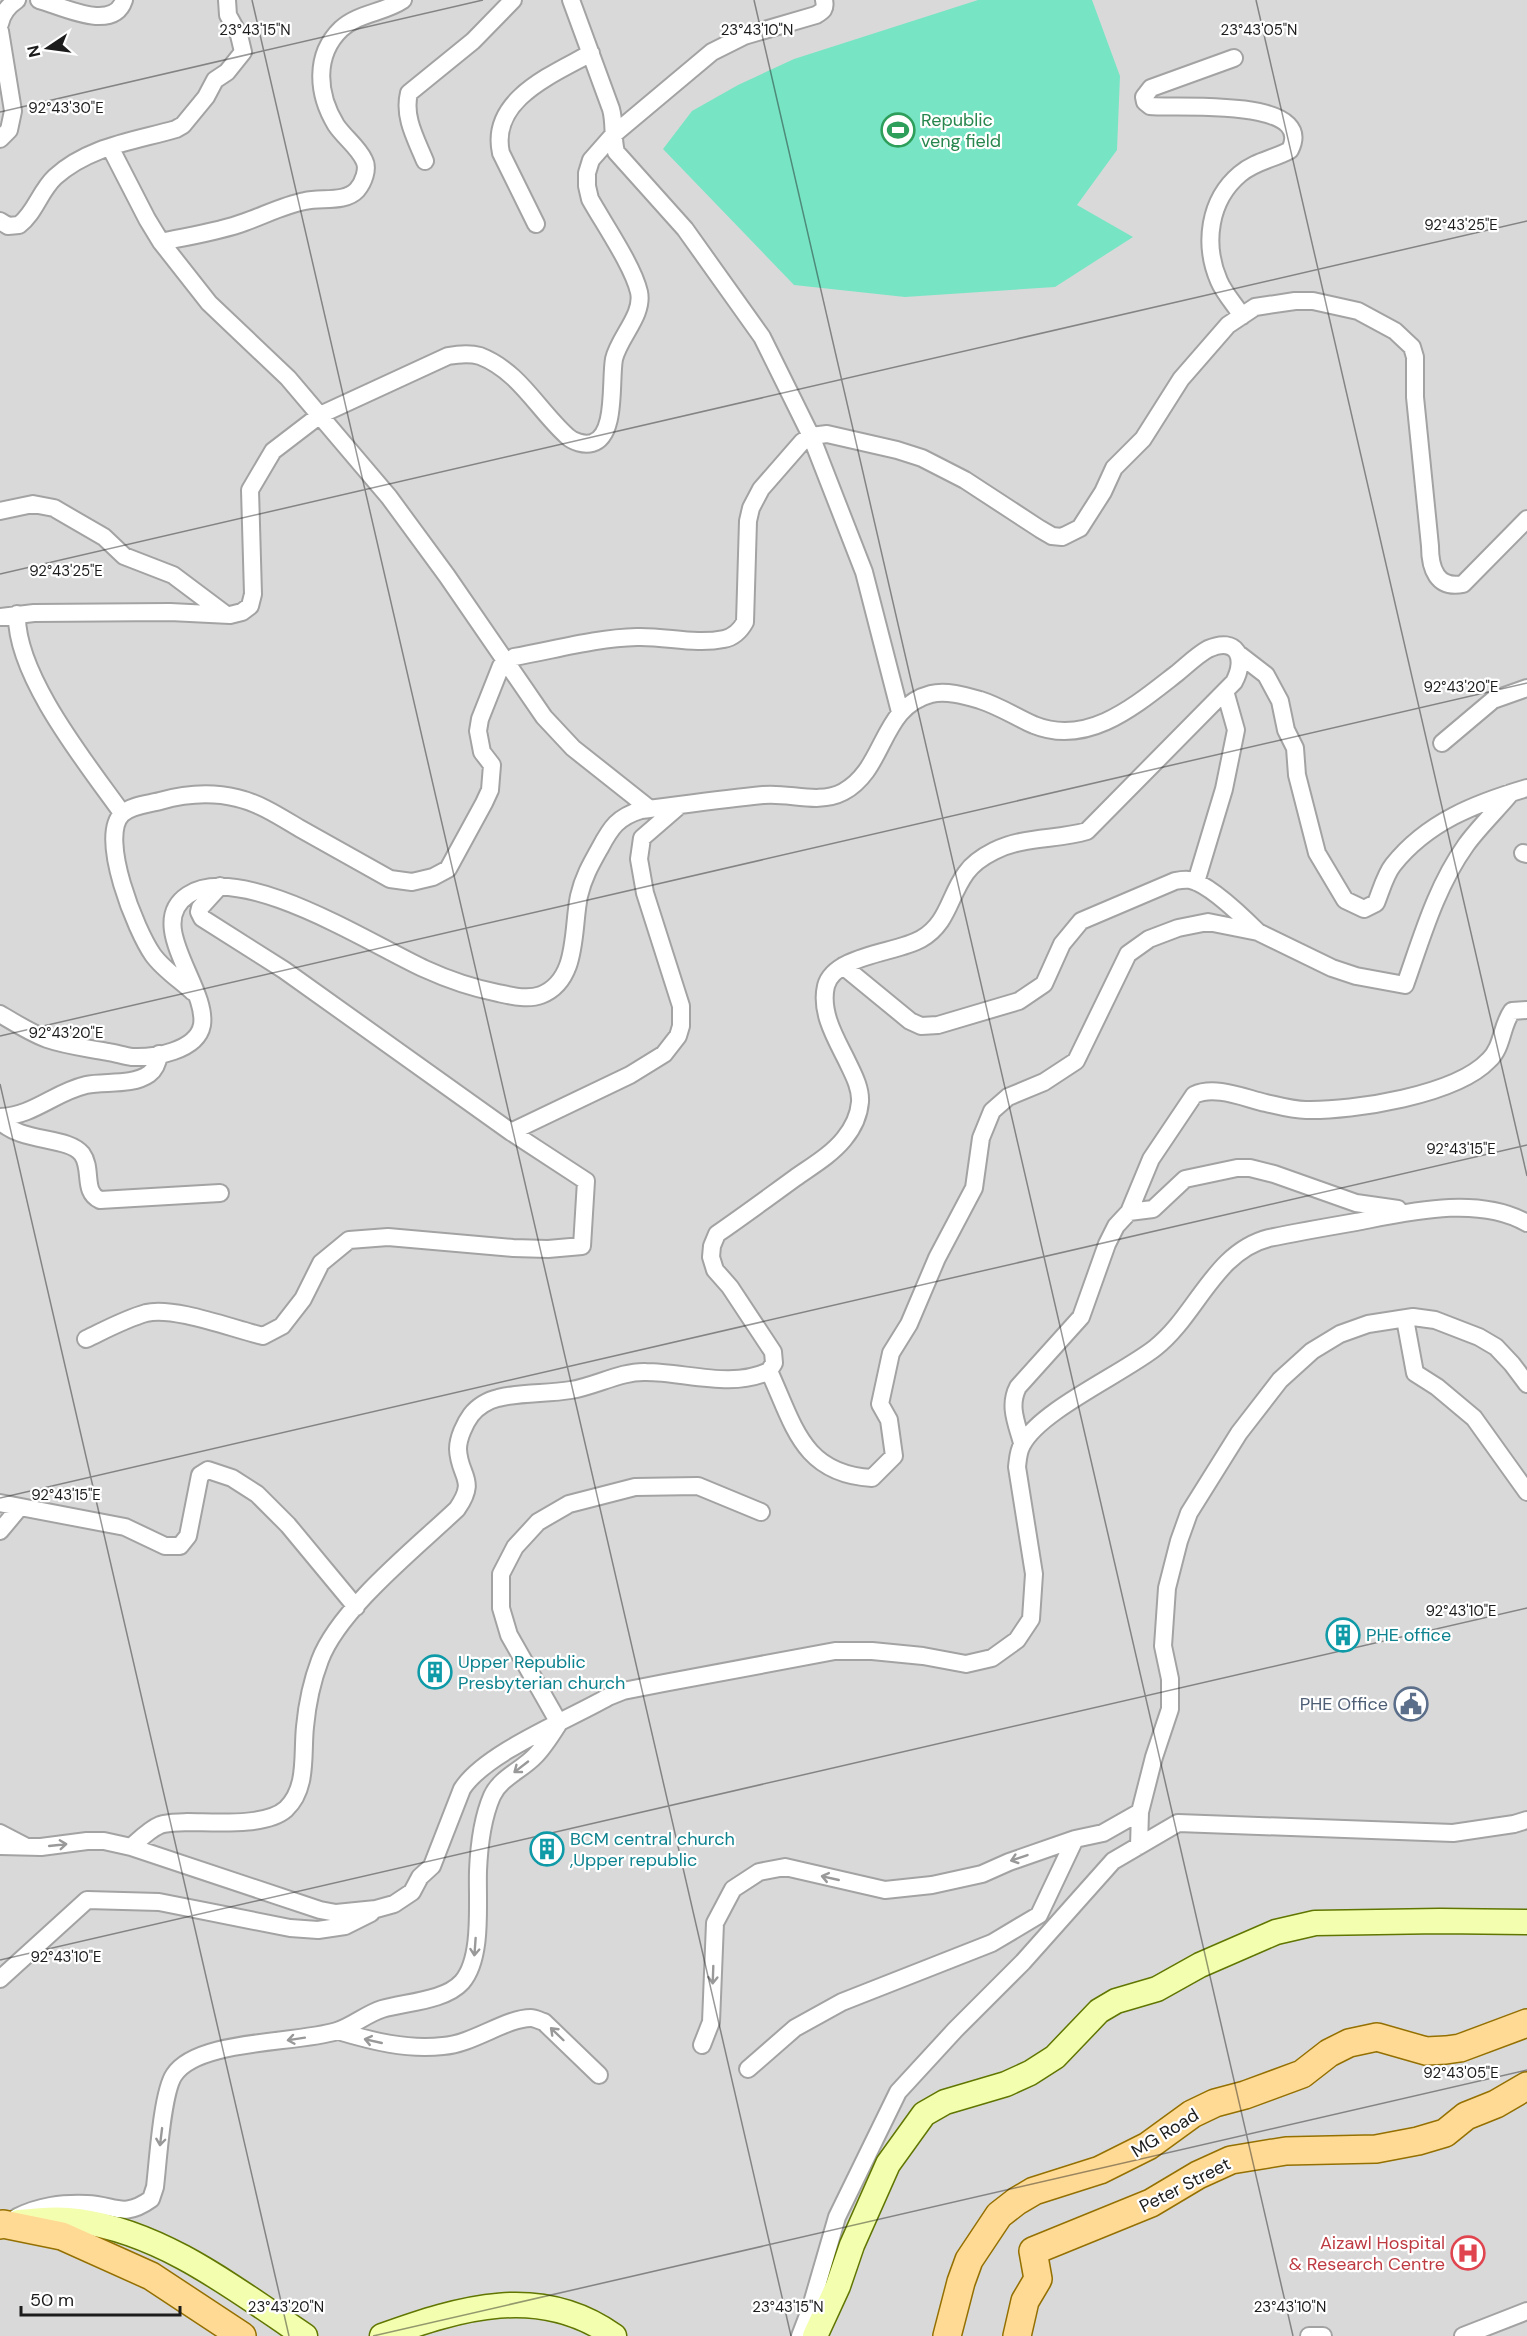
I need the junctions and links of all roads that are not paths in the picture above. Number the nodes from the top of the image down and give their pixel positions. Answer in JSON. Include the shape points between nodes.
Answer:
{"nodes":[{"id":1,"x":17,"y":0,"type":"edge"},
{"id":2,"x":39,"y":0,"type":"edge"},
{"id":3,"x":124,"y":0,"type":"edge"},
{"id":4,"x":227,"y":0,"type":"edge"},
{"id":5,"x":403,"y":0,"type":"edge"},
{"id":6,"x":513,"y":0,"type":"edge"},
{"id":7,"x":571,"y":0,"type":"edge"},
{"id":8,"x":824,"y":0,"type":"edge"},
{"id":9,"x":0,"y":24,"type":"edge"},
{"id":10,"x":0,"y":31,"type":"edge"},
{"id":11,"x":591,"y":53,"type":"junction"},
{"id":12,"x":1234,"y":58,"type":"dead end"},
{"id":13,"x":613,"y":135,"type":"junction"},
{"id":14,"x":0,"y":139,"type":"edge"},
{"id":15,"x":110,"y":147,"type":"junction"},
{"id":16,"x":425,"y":160,"type":"dead end"},
{"id":17,"x":0,"y":220,"type":"edge"},
{"id":18,"x":536,"y":224,"type":"dead end"},
{"id":19,"x":161,"y":242,"type":"junction"},
{"id":20,"x":1242,"y":316,"type":"junction"},
{"id":21,"x":320,"y":415,"type":"junction"},
{"id":22,"x":811,"y":436,"type":"junction"},
{"id":23,"x":0,"y":511,"type":"edge"},
{"id":24,"x":1527,"y":519,"type":"edge"},
{"id":25,"x":17,"y":614,"type":"junction"},
{"id":26,"x":226,"y":615,"type":"junction"},
{"id":27,"x":0,"y":617,"type":"edge"},
{"id":28,"x":1240,"y":655,"type":"junction"},
{"id":29,"x":507,"y":661,"type":"junction"},
{"id":30,"x":1527,"y":688,"type":"edge"},
{"id":31,"x":1224,"y":691,"type":"junction"},
{"id":32,"x":900,"y":712,"type":"junction"},
{"id":33,"x":1442,"y":743,"type":"dead end"},
{"id":34,"x":1519,"y":790,"type":"edge"},
{"id":35,"x":680,"y":805,"type":"junction"},
{"id":36,"x":650,"y":809,"type":"junction"},
{"id":37,"x":122,"y":813,"type":"junction"},
{"id":38,"x":1196,"y":882,"type":"junction"},
{"id":39,"x":220,"y":886,"type":"junction"},
{"id":40,"x":1258,"y":932,"type":"junction"},
{"id":41,"x":843,"y":966,"type":"junction"},
{"id":42,"x":200,"y":999,"type":"junction"},
{"id":43,"x":1527,"y":1010,"type":"edge"},
{"id":44,"x":0,"y":1014,"type":"edge"},
{"id":45,"x":0,"y":1025,"type":"edge"},
{"id":46,"x":24,"y":1028,"type":"junction"},
{"id":47,"x":159,"y":1054,"type":"junction"},
{"id":48,"x":0,"y":1119,"type":"edge"},
{"id":49,"x":511,"y":1132,"type":"junction"},
{"id":50,"x":220,"y":1193,"type":"dead end"},
{"id":51,"x":1414,"y":1211,"type":"junction"},
{"id":52,"x":1129,"y":1212,"type":"junction"},
{"id":53,"x":1525,"y":1217,"type":"edge"},
{"id":54,"x":1406,"y":1319,"type":"junction"},
{"id":55,"x":86,"y":1339,"type":"dead end"},
{"id":56,"x":769,"y":1371,"type":"junction"},
{"id":57,"x":1527,"y":1384,"type":"edge"},
{"id":58,"x":1023,"y":1443,"type":"junction"},
{"id":59,"x":1527,"y":1492,"type":"edge"},
{"id":60,"x":0,"y":1503,"type":"edge"},
{"id":61,"x":20,"y":1507,"type":"junction"},
{"id":62,"x":761,"y":1512,"type":"dead end"},
{"id":63,"x":0,"y":1531,"type":"edge"},
{"id":64,"x":356,"y":1607,"type":"junction"},
{"id":65,"x":559,"y":1723,"type":"junction"},
{"id":66,"x":1140,"y":1812,"type":"junction"},
{"id":67,"x":1527,"y":1820,"type":"edge"},
{"id":68,"x":0,"y":1833,"type":"edge"},
{"id":69,"x":1074,"y":1839,"type":"junction"},
{"id":70,"x":0,"y":1846,"type":"edge"},
{"id":71,"x":131,"y":1846,"type":"junction"},
{"id":72,"x":1139,"y":1846,"type":"junction"},
{"id":73,"x":28,"y":1848,"type":"junction"},
{"id":74,"x":376,"y":1909,"type":"junction"},
{"id":75,"x":1527,"y":1922,"type":"edge"},
{"id":76,"x":0,"y":1979,"type":"edge"},
{"id":77,"x":1527,"y":2023,"type":"edge"},
{"id":78,"x":338,"y":2031,"type":"junction"},
{"id":79,"x":702,"y":2045,"type":"dead end"},
{"id":80,"x":748,"y":2069,"type":"dead end"},
{"id":81,"x":599,"y":2075,"type":"dead end"},
{"id":82,"x":1527,"y":2086,"type":"edge"},
{"id":83,"x":1,"y":2224,"type":"edge"},
{"id":84,"x":1527,"y":2311,"type":"edge"},
{"id":85,"x":242,"y":2336,"type":"edge"},
{"id":86,"x":305,"y":2336,"type":"edge"},
{"id":87,"x":382,"y":2336,"type":"edge"},
{"id":88,"x":614,"y":2336,"type":"edge"},
{"id":89,"x":800,"y":2336,"type":"edge"},
{"id":90,"x":815,"y":2336,"type":"edge"},
{"id":91,"x":947,"y":2336,"type":"edge"},
{"id":92,"x":1017,"y":2336,"type":"edge"},
{"id":93,"x":1309,"y":2336,"type":"edge"},
{"id":94,"x":1323,"y":2336,"type":"edge"},
{"id":95,"x":1463,"y":2336,"type":"edge"}],
"edges":[{"from":1,"to":9,"type":"street","via":[[8,6]]},
{"from":2,"to":3,"type":"street","via":[[99,17],[115,13]]},
{"from":4,"to":15,"type":"street","via":[[228,15],[242,46],[240,58],[215,80],[183,125]]},
{"from":5,"to":19,"type":"street","via":[[350,22],[324,55],[321,66],[322,92],[328,108],[366,167],[356,191],[347,196],[298,202],[214,232]]},
{"from":6,"to":16,"type":"street","via":[[473,41],[409,93],[408,120]]},
{"from":7,"to":11,"type":"street"},
{"from":8,"to":13,"type":"street","via":[[823,12],[744,36],[712,52]]},
{"from":10,"to":14,"type":"street","via":[[13,111],[9,130]]},
{"from":11,"to":13,"type":"street","via":[[614,117]]},
{"from":11,"to":18,"type":"street","via":[[528,91],[513,105],[502,124],[501,153]]},
{"from":12,"to":20,"type":"street","via":[[1151,88],[1144,97],[1150,106],[1208,105],[1251,111],[1284,121],[1292,128],[1294,142],[1290,150],[1240,173],[1227,187],[1213,218],[1208,238],[1219,281]]},
{"from":13,"to":21,"type":"street","via":[[591,160],[587,186],[640,295],[636,314],[615,358],[608,427],[602,438],[580,443],[568,438],[508,373],[480,356],[465,354],[448,356]]},
{"from":13,"to":22,"type":"street","via":[[616,152],[685,229],[762,337]]},
{"from":15,"to":17,"type":"street","via":[[88,155],[55,177],[19,225],[8,226]]},
{"from":15,"to":19,"type":"street"},
{"from":19,"to":21,"type":"street","via":[[209,303],[288,378]]},
{"from":20,"to":22,"type":"street","via":[[1214,338],[1181,379],[1143,439],[1114,468],[1080,528],[1062,537],[1052,536],[965,480],[922,458],[827,434]]},
{"from":20,"to":24,"type":"street","via":[[1255,307],[1313,301],[1358,311],[1381,322],[1412,347],[1430,560],[1439,578],[1463,584]]},
{"from":21,"to":26,"type":"street","via":[[273,451],[250,490],[254,594],[250,606],[242,612]]},
{"from":21,"to":29,"type":"street","via":[[389,497]]},
{"from":22,"to":29,"type":"street","via":[[761,489],[751,508],[745,622],[736,634],[691,642],[649,637],[617,639]]},
{"from":22,"to":32,"type":"street","via":[[864,572]]},
{"from":23,"to":26,"type":"street","via":[[33,504],[54,508],[104,537],[124,556],[173,575]]},
{"from":25,"to":26,"type":"street"},
{"from":25,"to":27,"type":"street"},
{"from":25,"to":37,"type":"street","via":[[19,639],[40,689],[68,738]]},
{"from":28,"to":31,"type":"street","via":[[1238,673]]},
{"from":28,"to":32,"type":"street","via":[[1227,646],[1205,651],[1120,714],[1079,731],[1047,729],[987,702],[951,693],[920,698]]},
{"from":28,"to":34,"type":"street","via":[[1266,675],[1280,701],[1286,730],[1295,748],[1297,775],[1317,853],[1345,900],[1364,909],[1376,903],[1392,866],[1421,837],[1472,806]]},
{"from":29,"to":36,"type":"street","via":[[560,735]]},
{"from":29,"to":37,"type":"street","via":[[501,666],[478,730],[482,752],[492,765],[490,790],[448,869],[433,877],[412,882],[390,879],[261,807],[235,798],[198,794],[169,798]]},
{"from":30,"to":33,"type":"street","via":[[1493,700]]},
{"from":31,"to":38,"type":"street","via":[[1236,730],[1224,789]]},
{"from":31,"to":41,"type":"street","via":[[1087,831],[1028,840],[994,851],[966,873],[948,911],[932,931],[920,940]]},
{"from":32,"to":35,"type":"street","via":[[868,768],[844,792],[810,799],[764,795]]},
{"from":34,"to":40,"type":"street","via":[[1466,845],[1429,915],[1405,985],[1370,980],[1332,968]]},
{"from":35,"to":36,"type":"street"},
{"from":35,"to":49,"type":"street","via":[[642,838],[639,859],[650,910],[681,1006],[678,1036],[664,1054],[636,1072]]},
{"from":36,"to":39,"type":"street","via":[[625,815],[603,842],[585,875],[564,976],[540,996],[471,988],[411,963],[328,918],[290,903]]},
{"from":37,"to":42,"type":"street","via":[[114,831],[114,854],[142,935],[155,957]]},
{"from":38,"to":40,"type":"street","via":[[1236,910]]},
{"from":38,"to":41,"type":"street","via":[[1175,881],[1081,921],[1062,944],[1044,984],[1018,1001],[938,1025],[921,1026],[910,1021]]},
{"from":39,"to":42,"type":"street","via":[[188,895],[177,904],[172,925],[178,950]]},
{"from":39,"to":49,"type":"street","via":[[200,908],[202,918],[284,970]]},
{"from":40,"to":56,"type":"street","via":[[1208,922],[1149,939],[1128,954],[1076,1061],[1044,1082],[1008,1097],[992,1112],[981,1138],[974,1188],[937,1258],[909,1324],[891,1353],[880,1404],[889,1420],[894,1456],[872,1478],[851,1477],[816,1460],[804,1446]]},
{"from":41,"to":56,"type":"street","via":[[827,984],[825,1007],[860,1094],[852,1129],[831,1152],[717,1234],[712,1245],[715,1270],[773,1353],[774,1363]]},
{"from":42,"to":47,"type":"street","via":[[201,1027],[197,1036],[188,1044]]},
{"from":43,"to":52,"type":"street","via":[[1512,1011],[1508,1016],[1497,1050],[1484,1066],[1440,1089],[1362,1106],[1316,1110],[1211,1090],[1194,1095],[1151,1159]]},
{"from":44,"to":46,"type":"street"},
{"from":45,"to":46,"type":"street"},
{"from":46,"to":47,"type":"street","via":[[78,1047],[131,1057]]},
{"from":47,"to":48,"type":"street","via":[[158,1063],[149,1074],[135,1080],[86,1085],[32,1110]]},
{"from":48,"to":50,"type":"street","via":[[17,1133],[69,1145],[82,1154],[88,1168],[89,1189],[100,1200]]},
{"from":49,"to":55,"type":"street","via":[[586,1180],[582,1246],[513,1248],[388,1237],[349,1240],[321,1263],[303,1299],[282,1326],[263,1336],[198,1317],[148,1312]]},
{"from":51,"to":52,"type":"street","via":[[1356,1203],[1269,1172],[1237,1168],[1185,1179],[1153,1209]]},
{"from":51,"to":53,"type":"street","via":[[1471,1208]]},
{"from":51,"to":58,"type":"street","via":[[1251,1244],[1227,1262],[1157,1346],[1045,1419]]},
{"from":52,"to":58,"type":"street","via":[[1107,1244],[1081,1317],[1014,1395],[1012,1410]]},
{"from":54,"to":57,"type":"street","via":[[1435,1320],[1479,1337],[1496,1347]]},
{"from":54,"to":59,"type":"street","via":[[1416,1373],[1474,1418]]},
{"from":54,"to":66,"type":"street","via":[[1368,1324],[1340,1334],[1312,1351],[1280,1380],[1239,1433],[1189,1513],[1167,1588],[1163,1646],[1170,1679],[1170,1709]]},
{"from":56,"to":64,"type":"street","via":[[744,1378],[644,1371],[570,1390],[508,1396],[483,1404],[472,1414],[458,1450],[467,1479],[466,1497]]},
{"from":58,"to":65,"type":"street","via":[[1017,1467],[1034,1574],[1031,1619],[1017,1640],[992,1658],[966,1664],[923,1656],[835,1651],[623,1691]]},
{"from":60,"to":61,"type":"street"},
{"from":61,"to":63,"type":"street"},
{"from":61,"to":64,"type":"street","via":[[125,1527],[165,1546],[180,1546],[188,1536],[200,1475],[208,1470],[232,1478],[257,1494]]},
{"from":62,"to":65,"type":"street","via":[[698,1486],[635,1487],[569,1504],[538,1522],[515,1547],[501,1574],[501,1608],[509,1635]]},
{"from":64,"to":71,"type":"street","via":[[330,1638],[320,1660],[305,1724],[300,1789],[284,1811],[255,1821],[161,1825]]},
{"from":65,"to":74,"type":"street","via":[[489,1761],[469,1779],[432,1866],[412,1892],[394,1904]]},
{"from":65,"to":78,"type":"street","one_way":true,"via":[[534,1758],[501,1783],[491,1798],[480,1838],[475,1950],[467,1976],[452,1991],[381,2010]]},
{"from":66,"to":69,"type":"street","via":[[1102,1833]]},
{"from":66,"to":72,"type":"street"},
{"from":67,"to":72,"type":"street","via":[[1453,1833],[1178,1823]]},
{"from":68,"to":73,"type":"street"},
{"from":69,"to":79,"type":"street","one_way":true,"via":[[982,1874],[885,1890],[785,1868],[759,1872],[733,1889],[715,1923],[711,2022]]},
{"from":69,"to":80,"type":"street","via":[[1039,1915],[992,1942],[842,2002],[795,2028]]},
{"from":70,"to":73,"type":"street"},
{"from":73,"to":71,"type":"street","one_way":true,"via":[[87,1841]]},
{"from":71,"to":74,"type":"street","via":[[320,1910],[336,1913]]},
{"from":72,"to":89,"type":"street","via":[[1113,1861],[898,2092],[837,2217]]},
{"from":74,"to":76,"type":"street","via":[[345,1926],[318,1930],[159,1902],[87,1900]]},
{"from":75,"to":90,"type":"main road","via":[[1316,1923],[1276,1932],[1156,1989],[1116,2001],[1099,2011],[1054,2058],[1030,2073],[945,2102],[924,2114],[888,2164]]},
{"from":77,"to":91,"type":"main road","name":"MG Road","via":[[1446,2050],[1426,2051],[1377,2037],[1349,2043],[1302,2074],[1192,2114],[1148,2146],[1100,2170],[1017,2200],[999,2215],[969,2260]]},
{"from":81,"to":78,"type":"street","one_way":true,"via":[[544,2022],[532,2018],[444,2046],[412,2047]]},
{"from":78,"to":83,"type":"street","one_way":true,"via":[[214,2052],[180,2067],[168,2091],[155,2187],[150,2199],[141,2205],[129,2210],[91,2204],[38,2207]]},
{"from":82,"to":92,"type":"main road","name":"Peter Street","via":[[1466,2116],[1445,2133],[1398,2146],[1356,2151],[1286,2151],[1231,2160],[1151,2203],[1033,2251],[1038,2279],[1025,2301]]},
{"from":83,"to":85,"type":"main road","via":[[62,2236],[151,2276]]},
{"from":83,"to":86,"type":"main road","via":[[77,2221],[122,2230],[203,2268]]},
{"from":84,"to":95,"type":"street"},
{"from":87,"to":88,"type":"main road","via":[[433,2318],[514,2304],[574,2313]]},
{"from":93,"to":94,"type":"street"}]}
